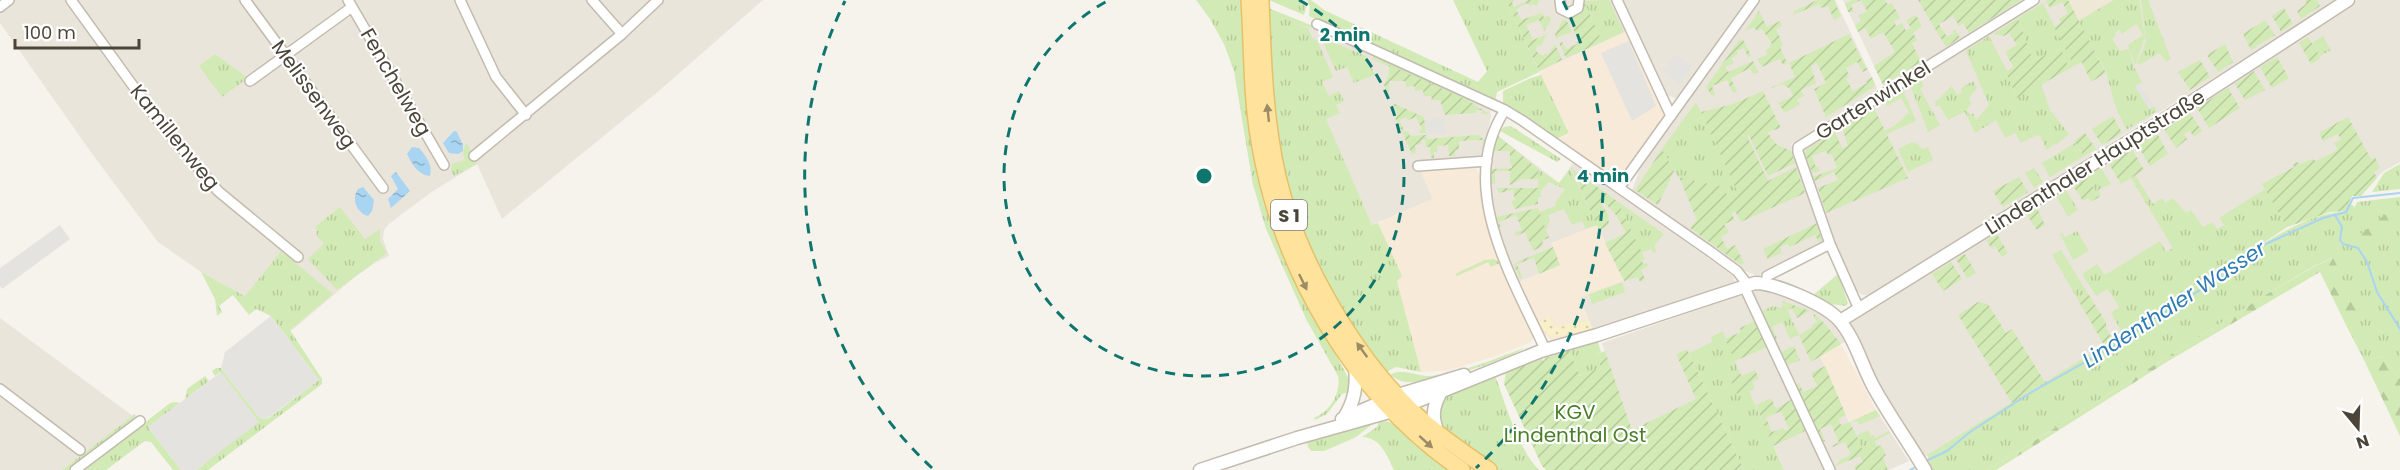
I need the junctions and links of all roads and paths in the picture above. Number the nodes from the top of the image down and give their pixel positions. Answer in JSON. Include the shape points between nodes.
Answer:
{"nodes":[{"id":1,"x":9,"y":0,"type":"edge"},
{"id":2,"x":71,"y":0,"type":"edge"},
{"id":3,"x":245,"y":0,"type":"edge"},
{"id":4,"x":460,"y":0,"type":"edge"},
{"id":5,"x":592,"y":0,"type":"edge"},
{"id":6,"x":657,"y":0,"type":"edge"},
{"id":7,"x":1560,"y":0,"type":"edge"},
{"id":8,"x":1579,"y":0,"type":"edge"},
{"id":9,"x":1617,"y":0,"type":"edge"},
{"id":10,"x":1754,"y":0,"type":"edge"},
{"id":11,"x":2034,"y":0,"type":"edge"},
{"id":12,"x":2348,"y":0,"type":"edge"},
{"id":13,"x":1257,"y":2,"type":"edge"},
{"id":14,"x":350,"y":4,"type":"edge"},
{"id":15,"x":0,"y":7,"type":"edge"},
{"id":16,"x":1317,"y":24,"type":"dead end"},
{"id":17,"x":622,"y":34,"type":"junction"},
{"id":18,"x":285,"y":55,"type":"junction"},
{"id":19,"x":250,"y":81,"type":"dead end"},
{"id":20,"x":1505,"y":110,"type":"junction"},
{"id":21,"x":526,"y":115,"type":"junction"},
{"id":22,"x":1671,"y":116,"type":"junction"},
{"id":23,"x":474,"y":156,"type":"dead end"},
{"id":24,"x":1487,"y":161,"type":"junction"},
{"id":25,"x":444,"y":165,"type":"dead end"},
{"id":26,"x":1418,"y":166,"type":"dead end"},
{"id":27,"x":383,"y":188,"type":"dead end"},
{"id":28,"x":1619,"y":188,"type":"junction"},
{"id":29,"x":1830,"y":244,"type":"junction"},
{"id":30,"x":298,"y":256,"type":"dead end"},
{"id":31,"x":1767,"y":276,"type":"dead end"},
{"id":32,"x":1746,"y":285,"type":"junction"},
{"id":33,"x":1859,"y":309,"type":"junction"},
{"id":34,"x":1840,"y":321,"type":"junction"},
{"id":35,"x":1540,"y":351,"type":"junction"},
{"id":36,"x":1355,"y":365,"type":"junction"},
{"id":37,"x":0,"y":389,"type":"edge"},
{"id":38,"x":1442,"y":392,"type":"junction"},
{"id":39,"x":1396,"y":403,"type":"junction"},
{"id":40,"x":1344,"y":418,"type":"junction"},
{"id":41,"x":140,"y":420,"type":"dead end"},
{"id":42,"x":1438,"y":434,"type":"junction"},
{"id":43,"x":1297,"y":438,"type":"junction"},
{"id":44,"x":80,"y":450,"type":"dead end"},
{"id":45,"x":1922,"y":466,"type":"edge"},
{"id":46,"x":75,"y":470,"type":"edge"},
{"id":47,"x":1200,"y":470,"type":"edge"},
{"id":48,"x":1462,"y":470,"type":"edge"},
{"id":49,"x":1489,"y":470,"type":"edge"},
{"id":50,"x":1830,"y":470,"type":"edge"}],
"edges":[{"from":1,"to":15,"type":"street"},
{"from":2,"to":30,"type":"street","name":"Kamillenweg","via":[[218,191]]},
{"from":3,"to":18,"type":"street","name":"Melissenweg"},
{"from":4,"to":21,"type":"street","via":[[496,77]]},
{"from":5,"to":17,"type":"street"},
{"from":6,"to":17,"type":"street"},
{"from":7,"to":8,"type":"street","via":[[1561,9],[1569,14],[1578,8]]},
{"from":9,"to":22,"type":"street"},
{"from":10,"to":22,"type":"street"},
{"from":11,"to":29,"type":"street","name":"Gartenwinkel","via":[[1800,145],[1798,152]]},
{"from":12,"to":33,"type":"street","name":"Lindenthaler Hauptstraße"},
{"from":13,"to":36,"type":"main road","number":"S 1","one_way":true,"via":[[1259,140],[1273,204],[1304,284]]},
{"from":39,"to":13,"type":"main road","number":"S 1","one_way":true,"via":[[1315,277],[1296,235],[1278,178],[1271,138]]},
{"from":14,"to":18,"type":"street"},
{"from":14,"to":25,"type":"street","name":"Fenchelweg"},
{"from":16,"to":20,"type":"street"},
{"from":17,"to":21,"type":"street"},
{"from":18,"to":19,"type":"street"},
{"from":18,"to":27,"type":"street","name":"Melissenweg"},
{"from":20,"to":24,"type":"street","via":[[1492,133]]},
{"from":20,"to":28,"type":"street"},
{"from":21,"to":23,"type":"street"},
{"from":22,"to":28,"type":"street"},
{"from":24,"to":26,"type":"street"},
{"from":24,"to":35,"type":"street","via":[[1487,203],[1494,234]]},
{"from":28,"to":32,"type":"street","via":[[1737,271]]},
{"from":29,"to":31,"type":"street"},
{"from":29,"to":33,"type":"street","name":"Gartenwinkel"},
{"from":32,"to":34,"type":"street","via":[[1763,283],[1780,288],[1825,309]]},
{"from":32,"to":35,"type":"street"},
{"from":32,"to":50,"type":"street"},
{"from":33,"to":34,"type":"street","name":"Lindenthaler Hauptstraße"},
{"from":34,"to":45,"type":"street","via":[[1875,389]]},
{"from":35,"to":38,"type":"street"},
{"from":35,"to":39,"type":"street"},
{"from":36,"to":39,"type":"main road","number":"S 1"},
{"from":36,"to":40,"type":"street","via":[[1356,393]]},
{"from":37,"to":44,"type":"street"},
{"from":38,"to":39,"type":"street"},
{"from":38,"to":42,"type":"street","via":[[1433,408]]},
{"from":39,"to":40,"type":"street"},
{"from":39,"to":42,"type":"main road","number":"S 1"},
{"from":39,"to":43,"type":"street"},
{"from":39,"to":48,"type":"main road","number":"S 1","one_way":true,"via":[[1444,458]]},
{"from":40,"to":43,"type":"street"},
{"from":41,"to":46,"type":"street"},
{"from":42,"to":49,"type":"main road","number":"S 1"},
{"from":43,"to":47,"type":"street"}]}
